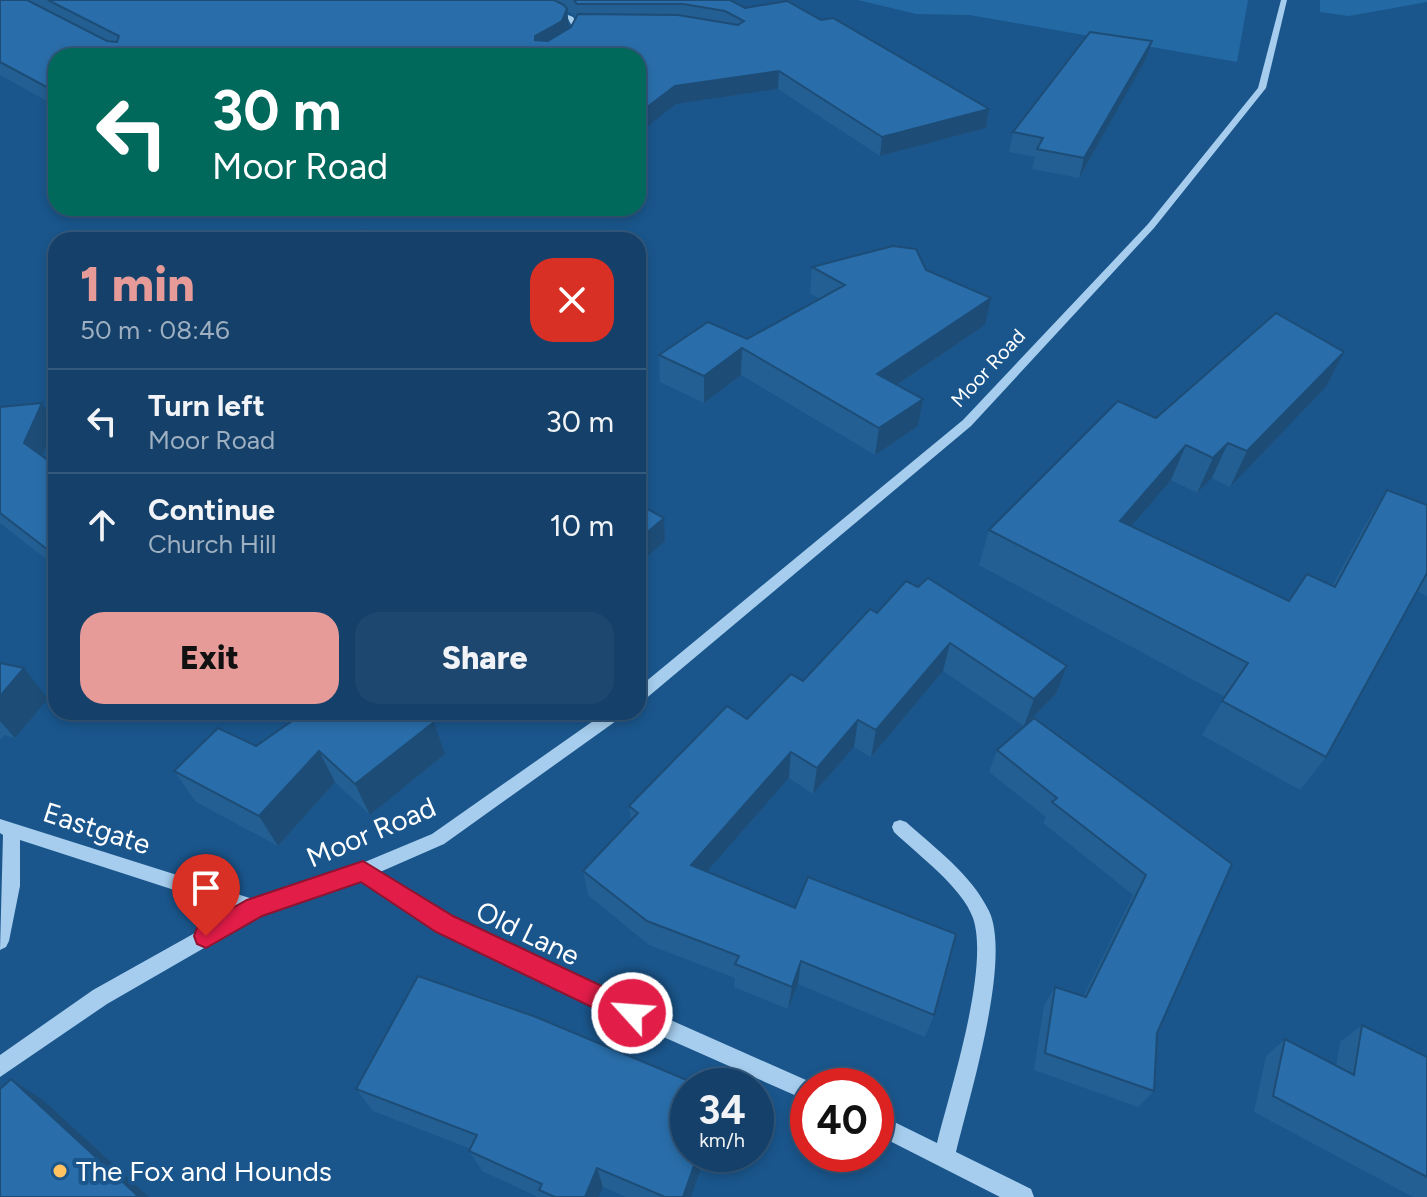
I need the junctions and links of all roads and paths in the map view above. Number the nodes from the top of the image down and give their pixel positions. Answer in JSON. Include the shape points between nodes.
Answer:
{"nodes":[{"id":1,"x":525,"y":0,"type":"edge"},
{"id":2,"x":1284,"y":0,"type":"edge"},
{"id":3,"x":575,"y":26,"type":"junction"},
{"id":4,"x":590,"y":26,"type":"edge"},
{"id":5,"x":557,"y":48,"type":"edge"},
{"id":6,"x":646,"y":690,"type":"edge"},
{"id":7,"x":607,"y":720,"type":"edge"},
{"id":8,"x":900,"y":827,"type":"dead end"},
{"id":9,"x":6,"y":828,"type":"edge"},
{"id":10,"x":363,"y":871,"type":"junction"},
{"id":11,"x":256,"y":908,"type":"junction"},
{"id":12,"x":0,"y":941,"type":"edge"},
{"id":13,"x":0,"y":1067,"type":"edge"},
{"id":14,"x":790,"y":1083,"type":"edge"},
{"id":15,"x":894,"y":1132,"type":"edge"},
{"id":16,"x":944,"y":1157,"type":"junction"},
{"id":17,"x":1023,"y":1197,"type":"edge"}],
"edges":[{"from":1,"to":3,"type":"street","via":[[571,18]]},
{"from":2,"to":6,"type":"street","name":"Moor Road","via":[[1262,88],[1151,226],[967,423]]},
{"from":3,"to":4,"type":"street"},
{"from":3,"to":5,"type":"street","via":[[569,41]]},
{"from":7,"to":10,"type":"street","name":"Moor Road","via":[[438,839]]},
{"from":8,"to":16,"type":"street","via":[[959,884],[982,918],[986,977]]},
{"from":9,"to":11,"type":"street","name":"Eastgate"},
{"from":9,"to":12,"type":"street","name":"Eastgate","via":[[11,886]]},
{"from":10,"to":11,"type":"street","name":"Moor Road"},
{"from":10,"to":14,"type":"street","name":"Old Lane","via":[[445,924]]},
{"from":11,"to":13,"type":"street","name":"Moor Road","via":[[100,997]]},
{"from":15,"to":16,"type":"street"},
{"from":16,"to":17,"type":"street"}]}
